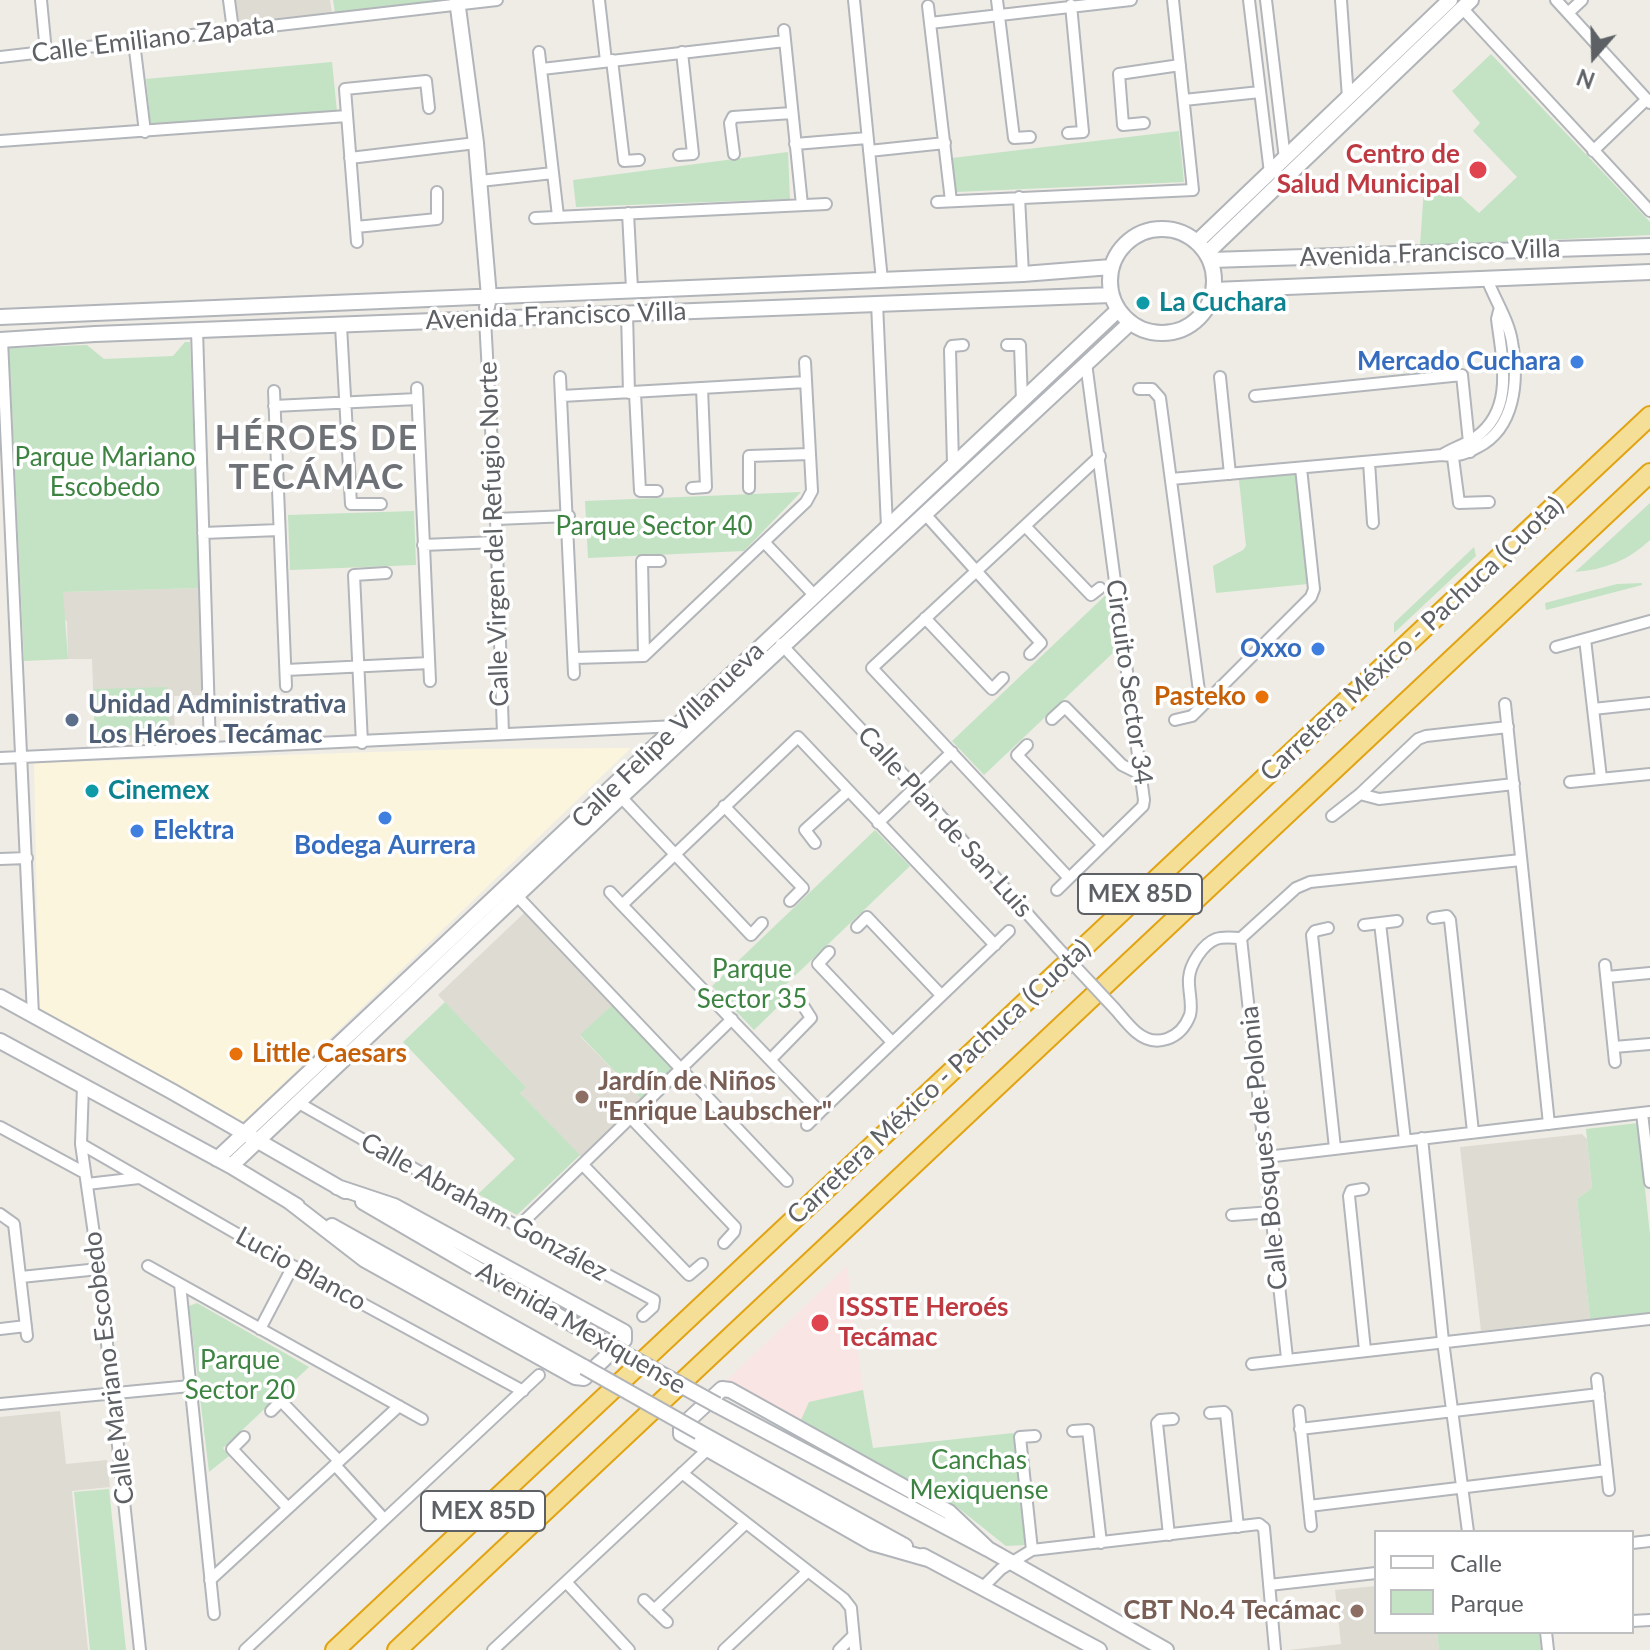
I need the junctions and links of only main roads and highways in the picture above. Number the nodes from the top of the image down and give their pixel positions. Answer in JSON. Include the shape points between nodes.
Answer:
{"nodes":[{"id":1,"x":457,"y":2,"type":"edge"},
{"id":2,"x":1461,"y":3,"type":"edge"},
{"id":3,"x":1650,"y":246,"type":"edge"},
{"id":4,"x":1205,"y":252,"type":"junction"},
{"id":5,"x":1111,"y":267,"type":"junction"},
{"id":6,"x":1650,"y":272,"type":"edge"},
{"id":7,"x":1214,"y":290,"type":"junction"},
{"id":8,"x":1111,"y":295,"type":"junction"},
{"id":9,"x":489,"y":297,"type":"junction"},
{"id":10,"x":1118,"y":310,"type":"junction"},
{"id":11,"x":0,"y":317,"type":"edge"},
{"id":12,"x":485,"y":319,"type":"junction"},
{"id":13,"x":1130,"y":323,"type":"junction"},
{"id":14,"x":1,"y":340,"type":"edge"},
{"id":15,"x":1650,"y":416,"type":"edge"},
{"id":16,"x":1650,"y":473,"type":"edge"},
{"id":17,"x":778,"y":641,"type":"junction"},
{"id":18,"x":630,"y":781,"type":"junction"},
{"id":19,"x":0,"y":997,"type":"edge"},
{"id":20,"x":0,"y":1041,"type":"edge"},
{"id":21,"x":251,"y":1136,"type":"junction"},
{"id":22,"x":224,"y":1163,"type":"junction"},
{"id":23,"x":337,"y":1187,"type":"junction"},
{"id":24,"x":290,"y":1202,"type":"junction"},
{"id":25,"x":988,"y":1549,"type":"junction"},
{"id":26,"x":928,"y":1559,"type":"junction"},
{"id":27,"x":335,"y":1650,"type":"edge"},
{"id":28,"x":397,"y":1650,"type":"edge"},
{"id":29,"x":1099,"y":1650,"type":"edge"},
{"id":30,"x":1166,"y":1650,"type":"edge"}],
"edges":[{"from":1,"to":9,"type":"main road","name":"Calle Virgen del Refugio Norte"},
{"from":2,"to":4,"type":"main road"},
{"from":2,"to":4,"type":"main road","via":[[1348,98],[1270,173]]},
{"from":3,"to":4,"type":"main road","name":"Avenida Francisco Villa"},
{"from":4,"to":5,"type":"main road","via":[[1182,233],[1147,231],[1131,239]]},
{"from":4,"to":7,"type":"main road"},
{"from":5,"to":8,"type":"main road"},
{"from":5,"to":9,"type":"main road","name":"Avenida Francisco Villa"},
{"from":6,"to":7,"type":"main road","name":"Avenida Francisco Villa"},
{"from":7,"to":13,"type":"main road","via":[[1203,314],[1182,330],[1155,333]]},
{"from":8,"to":10,"type":"main road"},
{"from":8,"to":12,"type":"main road","name":"Avenida Francisco Villa"},
{"from":9,"to":11,"type":"main road","name":"Avenida Francisco Villa"},
{"from":9,"to":12,"type":"main road","name":"Calle Virgen del Refugio Norte"},
{"from":10,"to":13,"type":"main road"},
{"from":10,"to":17,"type":"main road","name":"Calle Felipe Villanueva","via":[[815,596]]},
{"from":12,"to":14,"type":"main road","name":"Avenida Francisco Villa"},
{"from":13,"to":17,"type":"main road","name":"Calle Felipe Villanueva","via":[[925,514]]},
{"from":15,"to":27,"type":"highway","name":"Carretera México - Pachuca (Cuota)","number":"MEX 85D"},
{"from":16,"to":28,"type":"highway","name":"Carretera México - Pachuca (Cuota)","number":"MEX 85D"},
{"from":17,"to":18,"type":"main road","name":"Calle Felipe Villanueva"},
{"from":17,"to":18,"type":"main road","name":"Calle Felipe Villanueva","via":[[679,726]]},
{"from":18,"to":21,"type":"main road","name":"Calle Felipe Villanueva"},
{"from":18,"to":21,"type":"main road","name":"Calle Felipe Villanueva","via":[[621,797],[518,897],[297,1102]]},
{"from":19,"to":21,"type":"main road","name":"Avenida Mexiquense"},
{"from":20,"to":22,"type":"main road","name":"Avenida Mexiquense"},
{"from":21,"to":22,"type":"main road","name":"Calle Felipe Villanueva"},
{"from":21,"to":23,"type":"main road","name":"Avenida Mexiquense"},
{"from":22,"to":24,"type":"main road","name":"Avenida Mexiquense"},
{"from":23,"to":24,"type":"main road","via":[[394,1206],[624,1332],[624,1340],[584,1378],[575,1377],[365,1260]]},
{"from":23,"to":25,"type":"main road","name":"Avenida Mexiquense","bridge":true,"via":[[603,1342]]},
{"from":24,"to":26,"type":"main road","name":"Avenida Mexiquense","bridge":true},
{"from":25,"to":26,"type":"main road","via":[[949,1512],[730,1390],[722,1389],[681,1427],[681,1434],[707,1450],[872,1543]]},
{"from":25,"to":30,"type":"main road","name":"Avenida Mexiquense"},
{"from":26,"to":29,"type":"main road","name":"Avenida Mexiquense"}]}
